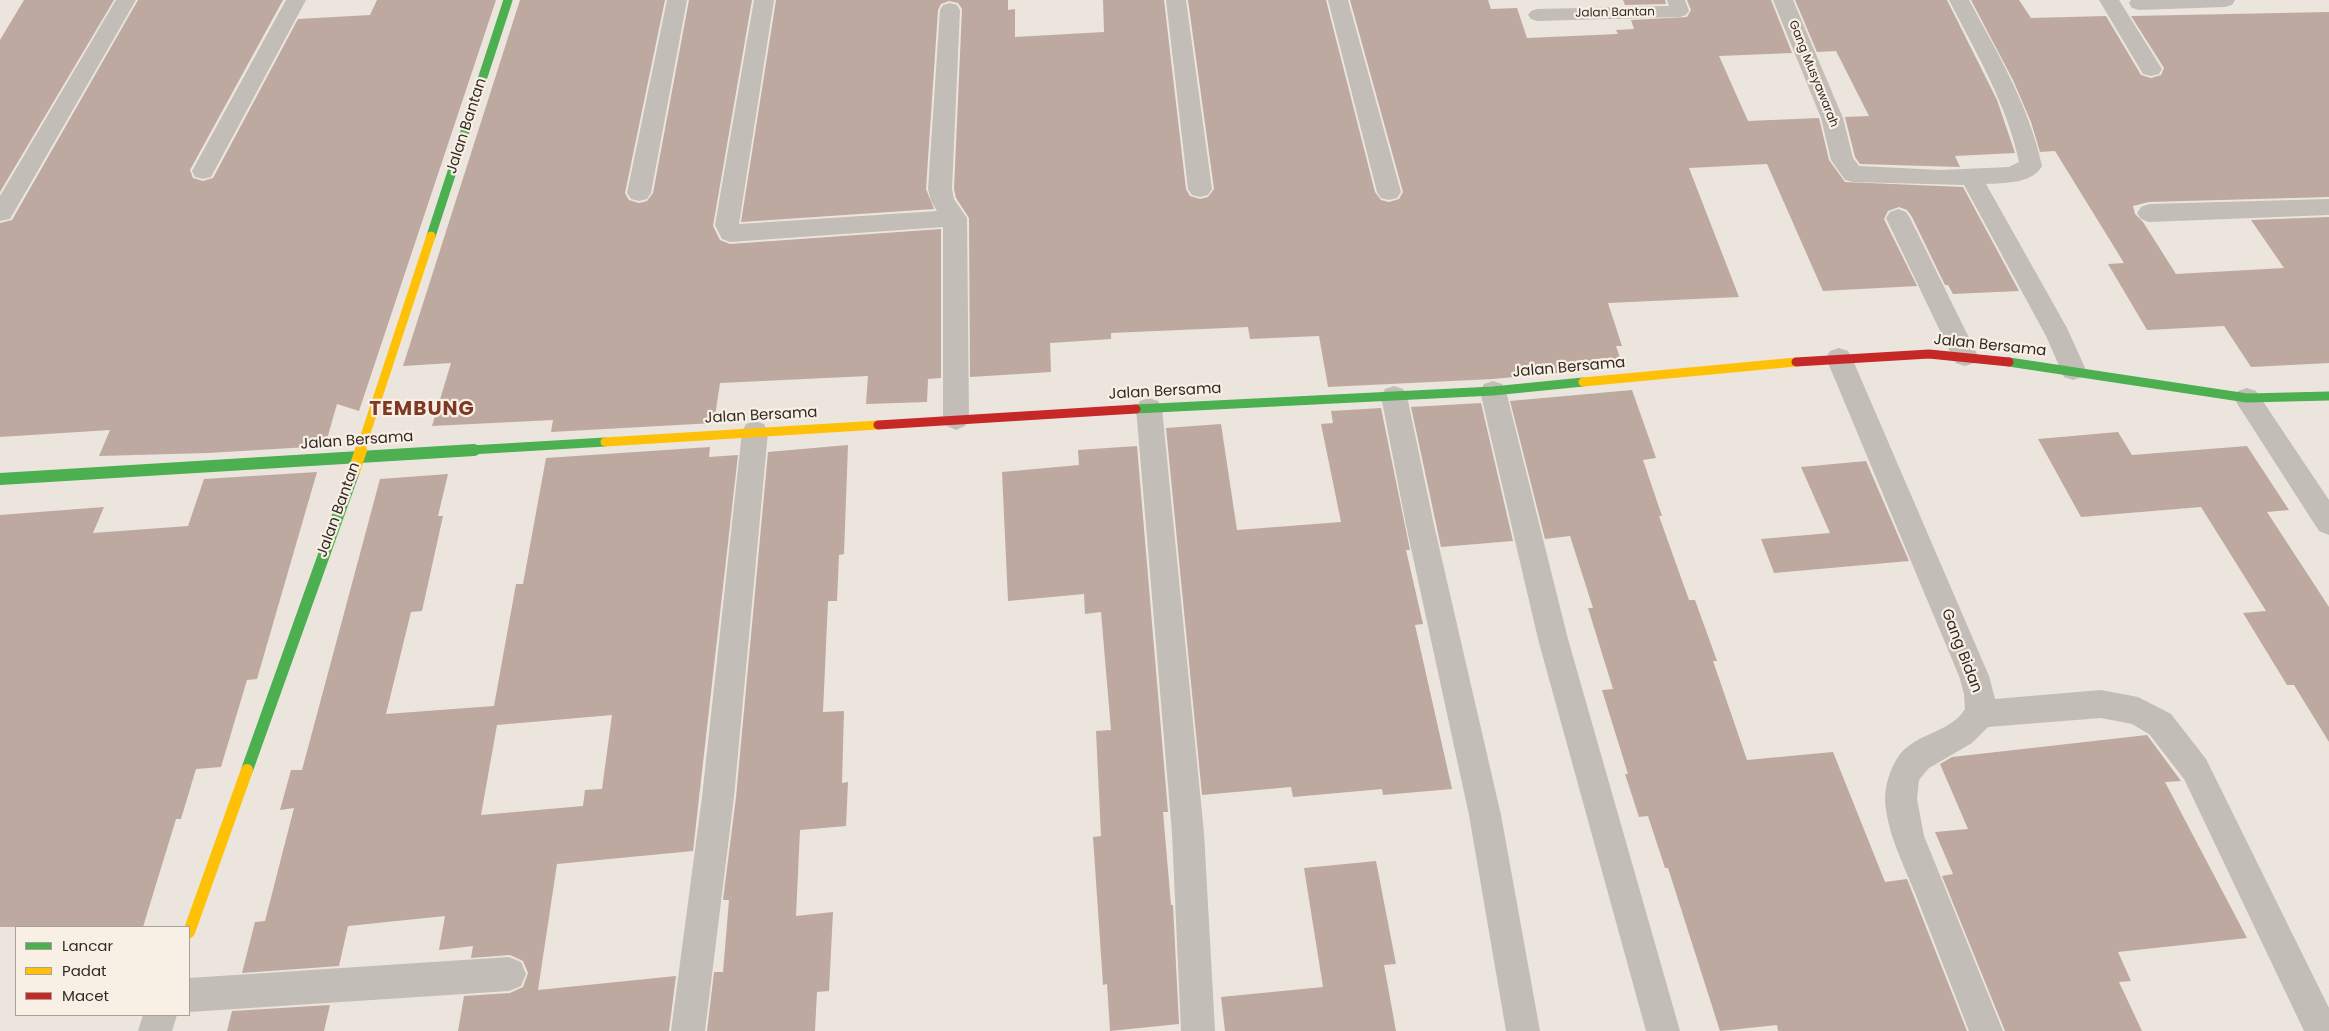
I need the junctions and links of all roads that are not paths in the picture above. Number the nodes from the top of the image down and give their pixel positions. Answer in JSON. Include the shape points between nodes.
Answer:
{"nodes":[{"id":1,"x":126,"y":0,"type":"edge"},
{"id":2,"x":296,"y":0,"type":"edge"},
{"id":3,"x":508,"y":0,"type":"edge"},
{"id":4,"x":677,"y":0,"type":"edge"},
{"id":5,"x":764,"y":0,"type":"edge"},
{"id":6,"x":1176,"y":0,"type":"edge"},
{"id":7,"x":1338,"y":0,"type":"edge"},
{"id":8,"x":1676,"y":0,"type":"edge"},
{"id":9,"x":1783,"y":0,"type":"edge"},
{"id":10,"x":1959,"y":0,"type":"edge"},
{"id":11,"x":2109,"y":0,"type":"edge"},
{"id":12,"x":2225,"y":0,"type":"edge"},
{"id":13,"x":2139,"y":3,"type":"dead end"},
{"id":14,"x":950,"y":10,"type":"dead end"},
{"id":15,"x":1537,"y":15,"type":"dead end"},
{"id":16,"x":2151,"y":69,"type":"dead end"},
{"id":17,"x":203,"y":171,"type":"dead end"},
{"id":18,"x":1970,"y":176,"type":"junction"},
{"id":19,"x":1200,"y":189,"type":"dead end"},
{"id":20,"x":1389,"y":192,"type":"dead end"},
{"id":21,"x":639,"y":193,"type":"dead end"},
{"id":22,"x":2329,"y":207,"type":"edge"},
{"id":23,"x":2,"y":213,"type":"dead end"},
{"id":24,"x":2148,"y":213,"type":"dead end"},
{"id":25,"x":955,"y":218,"type":"junction"},
{"id":26,"x":1898,"y":218,"type":"dead end"},
{"id":27,"x":1965,"y":356,"type":"junction"},
{"id":28,"x":1838,"y":358,"type":"junction"},
{"id":29,"x":2073,"y":370,"type":"junction"},
{"id":30,"x":1493,"y":391,"type":"junction"},
{"id":31,"x":1394,"y":396,"type":"junction"},
{"id":32,"x":2329,"y":396,"type":"edge"},
{"id":33,"x":2247,"y":398,"type":"junction"},
{"id":34,"x":1150,"y":408,"type":"junction"},
{"id":35,"x":956,"y":420,"type":"junction"},
{"id":36,"x":755,"y":432,"type":"junction"},
{"id":37,"x":359,"y":456,"type":"junction"},
{"id":38,"x":0,"y":479,"type":"edge"},
{"id":39,"x":2329,"y":522,"type":"edge"},
{"id":40,"x":1979,"y":714,"type":"junction"},
{"id":41,"x":190,"y":929,"type":"edge"},
{"id":42,"x":509,"y":974,"type":"dead end"},
{"id":43,"x":190,"y":994,"type":"edge"},
{"id":44,"x":160,"y":1016,"type":"edge"},
{"id":45,"x":155,"y":1031,"type":"edge"},
{"id":46,"x":688,"y":1031,"type":"edge"},
{"id":47,"x":1198,"y":1031,"type":"edge"},
{"id":48,"x":1523,"y":1031,"type":"edge"},
{"id":49,"x":1663,"y":1031,"type":"edge"},
{"id":50,"x":1986,"y":1031,"type":"edge"},
{"id":51,"x":2322,"y":1031,"type":"edge"}],
"edges":[{"from":1,"to":23,"type":"street"},
{"from":2,"to":17,"type":"street"},
{"from":3,"to":37,"type":"street","name":"Jalan Bantan"},
{"from":4,"to":21,"type":"street"},
{"from":5,"to":25,"type":"street","via":[[728,225],[730,233]]},
{"from":6,"to":19,"type":"street"},
{"from":7,"to":20,"type":"street"},
{"from":8,"to":15,"type":"lane","name":"Jalan Bantan","via":[[1680,12]]},
{"from":9,"to":18,"type":"street","name":"Gang Musyawarah","via":[[1832,118],[1842,160],[1853,174],[1940,178]]},
{"from":10,"to":18,"type":"street","via":[[2014,107],[2028,141],[2031,166],[2012,176]]},
{"from":11,"to":16,"type":"street"},
{"from":12,"to":13,"type":"street"},
{"from":14,"to":25,"type":"street","via":[[940,189],[943,201]]},
{"from":18,"to":29,"type":"street","via":[[2058,335]]},
{"from":22,"to":24,"type":"street"},
{"from":25,"to":35,"type":"street"},
{"from":26,"to":27,"type":"street"},
{"from":27,"to":28,"type":"street","name":"Jalan Bersama","via":[[1929,354]]},
{"from":27,"to":29,"type":"street","name":"Jalan Bersama"},
{"from":28,"to":30,"type":"street","name":"Jalan Bersama"},
{"from":28,"to":40,"type":"street","name":"Gang Bidan","via":[[1974,676],[1980,697]]},
{"from":29,"to":33,"type":"street","name":"Jalan Bersama"},
{"from":30,"to":31,"type":"street","name":"Jalan Bersama"},
{"from":30,"to":49,"type":"street","via":[[1553,639]]},
{"from":31,"to":34,"type":"street","name":"Jalan Bersama"},
{"from":31,"to":48,"type":"street","via":[[1485,815]]},
{"from":32,"to":33,"type":"street","name":"Jalan Bersama"},
{"from":33,"to":39,"type":"street"},
{"from":34,"to":35,"type":"street","name":"Jalan Bersama"},
{"from":34,"to":47,"type":"street","via":[[1187,823]]},
{"from":35,"to":36,"type":"street","name":"Jalan Bersama"},
{"from":36,"to":37,"type":"street","name":"Jalan Bersama"},
{"from":36,"to":46,"type":"street","via":[[718,798]]},
{"from":37,"to":38,"type":"street","name":"Jalan Bersama"},
{"from":37,"to":41,"type":"street","name":"Jalan Bantan"},
{"from":40,"to":50,"type":"street","name":"Gang Bidan","via":[[1969,728],[1928,750],[1908,767],[1901,784],[1900,806],[1908,836]]},
{"from":40,"to":51,"type":"street","via":[[2101,704],[2138,710],[2160,724],[2195,769]]},
{"from":42,"to":43,"type":"street"},
{"from":44,"to":45,"type":"street"}]}
